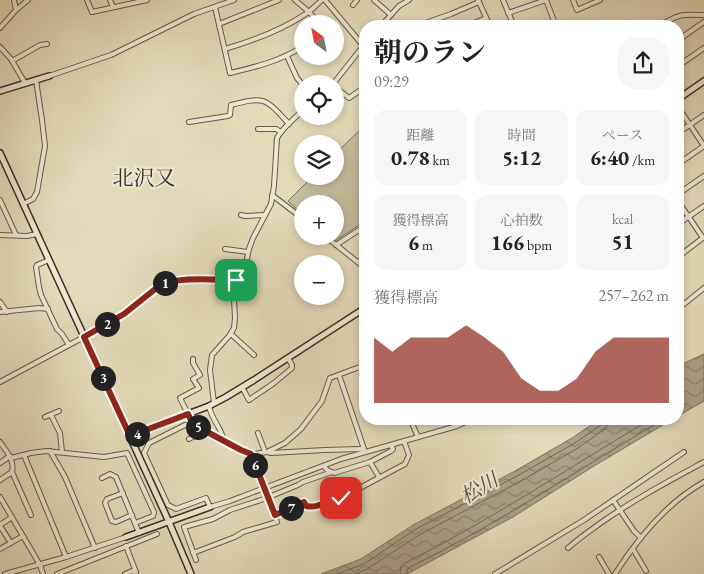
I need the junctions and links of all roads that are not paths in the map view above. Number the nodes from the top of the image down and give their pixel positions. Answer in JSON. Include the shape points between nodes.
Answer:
{"nodes":[{"id":1,"x":14,"y":0,"type":"edge"},
{"id":2,"x":28,"y":0,"type":"edge"},
{"id":3,"x":87,"y":0,"type":"edge"},
{"id":4,"x":110,"y":0,"type":"edge"},
{"id":5,"x":147,"y":0,"type":"edge"},
{"id":6,"x":234,"y":0,"type":"edge"},
{"id":7,"x":279,"y":0,"type":"edge"},
{"id":8,"x":295,"y":0,"type":"edge"},
{"id":9,"x":324,"y":0,"type":"edge"},
{"id":10,"x":357,"y":0,"type":"edge"},
{"id":11,"x":375,"y":0,"type":"edge"},
{"id":12,"x":409,"y":0,"type":"edge"},
{"id":13,"x":503,"y":0,"type":"edge"},
{"id":14,"x":574,"y":0,"type":"edge"},
{"id":15,"x":600,"y":0,"type":"edge"},
{"id":16,"x":134,"y":1,"type":"edge"},
{"id":17,"x":479,"y":1,"type":"edge"},
{"id":18,"x":353,"y":5,"type":"dead end"},
{"id":19,"x":113,"y":7,"type":"junction"},
{"id":20,"x":215,"y":7,"type":"junction"},
{"id":21,"x":16,"y":10,"type":"junction"},
{"id":22,"x":309,"y":12,"type":"junction"},
{"id":23,"x":508,"y":12,"type":"junction"},
{"id":24,"x":312,"y":15,"type":"edge"},
{"id":25,"x":391,"y":15,"type":"junction"},
{"id":26,"x":704,"y":15,"type":"edge"},
{"id":27,"x":486,"y":18,"type":"joint"},
{"id":28,"x":387,"y":20,"type":"edge"},
{"id":29,"x":434,"y":20,"type":"edge"},
{"id":30,"x":481,"y":20,"type":"edge"},
{"id":31,"x":511,"y":20,"type":"edge"},
{"id":32,"x":554,"y":20,"type":"edge"},
{"id":33,"x":669,"y":20,"type":"edge"},
{"id":34,"x":704,"y":22,"type":"edge"},
{"id":35,"x":219,"y":24,"type":"junction"},
{"id":36,"x":0,"y":28,"type":"edge"},
{"id":37,"x":684,"y":36,"type":"edge"},
{"id":38,"x":359,"y":40,"type":"edge"},
{"id":39,"x":47,"y":44,"type":"dead end"},
{"id":40,"x":0,"y":47,"type":"edge"},
{"id":41,"x":704,"y":48,"type":"edge"},
{"id":42,"x":225,"y":49,"type":"junction"},
{"id":43,"x":294,"y":52,"type":"edge"},
{"id":44,"x":359,"y":52,"type":"edge"},
{"id":45,"x":286,"y":56,"type":"junction"},
{"id":46,"x":12,"y":61,"type":"junction"},
{"id":47,"x":684,"y":62,"type":"edge"},
{"id":48,"x":296,"y":75,"type":"edge"},
{"id":49,"x":340,"y":75,"type":"edge"},
{"id":50,"x":49,"y":76,"type":"joint"},
{"id":51,"x":36,"y":80,"type":"junction"},
{"id":52,"x":704,"y":81,"type":"edge"},
{"id":53,"x":25,"y":83,"type":"junction"},
{"id":54,"x":0,"y":91,"type":"edge"},
{"id":55,"x":359,"y":91,"type":"edge"},
{"id":56,"x":344,"y":94,"type":"edge"},
{"id":57,"x":684,"y":95,"type":"edge"},
{"id":58,"x":704,"y":115,"type":"edge"},
{"id":59,"x":684,"y":116,"type":"edge"},
{"id":60,"x":294,"y":118,"type":"edge"},
{"id":61,"x":189,"y":122,"type":"dead end"},
{"id":62,"x":288,"y":124,"type":"junction"},
{"id":63,"x":690,"y":125,"type":"junction"},
{"id":64,"x":258,"y":129,"type":"dead end"},
{"id":65,"x":684,"y":129,"type":"edge"},
{"id":66,"x":281,"y":132,"type":"junction"},
{"id":67,"x":704,"y":146,"type":"edge"},
{"id":68,"x":0,"y":153,"type":"edge"},
{"id":69,"x":684,"y":160,"type":"edge"},
{"id":70,"x":704,"y":176,"type":"edge"},
{"id":71,"x":684,"y":190,"type":"edge"},
{"id":72,"x":272,"y":195,"type":"junction"},
{"id":73,"x":1,"y":203,"type":"edge"},
{"id":74,"x":23,"y":204,"type":"junction"},
{"id":75,"x":704,"y":206,"type":"edge"},
{"id":76,"x":684,"y":211,"type":"edge"},
{"id":77,"x":294,"y":212,"type":"edge"},
{"id":78,"x":241,"y":215,"type":"dead end"},
{"id":79,"x":265,"y":215,"type":"junction"},
{"id":80,"x":688,"y":217,"type":"junction"},
{"id":81,"x":684,"y":220,"type":"edge"},
{"id":82,"x":359,"y":230,"type":"edge"},
{"id":83,"x":0,"y":234,"type":"edge"},
{"id":84,"x":37,"y":234,"type":"junction"},
{"id":85,"x":16,"y":235,"type":"junction"},
{"id":86,"x":703,"y":238,"type":"edge"},
{"id":87,"x":344,"y":240,"type":"edge"},
{"id":88,"x":336,"y":245,"type":"edge"},
{"id":89,"x":225,"y":249,"type":"dead end"},
{"id":90,"x":248,"y":252,"type":"junction"},
{"id":91,"x":684,"y":252,"type":"edge"},
{"id":92,"x":49,"y":260,"type":"junction"},
{"id":93,"x":358,"y":262,"type":"edge"},
{"id":94,"x":240,"y":278,"type":"junction"},
{"id":95,"x":236,"y":288,"type":"junction"},
{"id":96,"x":704,"y":288,"type":"edge"},
{"id":97,"x":228,"y":291,"type":"dead end"},
{"id":98,"x":0,"y":302,"type":"edge"},
{"id":99,"x":684,"y":304,"type":"edge"},
{"id":100,"x":48,"y":309,"type":"junction"},
{"id":101,"x":0,"y":312,"type":"edge"},
{"id":102,"x":7,"y":312,"type":"junction"},
{"id":103,"x":359,"y":312,"type":"edge"},
{"id":104,"x":230,"y":334,"type":"junction"},
{"id":105,"x":84,"y":337,"type":"junction"},
{"id":106,"x":69,"y":345,"type":"junction"},
{"id":107,"x":254,"y":355,"type":"dead end"},
{"id":108,"x":288,"y":358,"type":"junction"},
{"id":109,"x":193,"y":360,"type":"dead end"},
{"id":110,"x":359,"y":367,"type":"edge"},
{"id":111,"x":339,"y":374,"type":"junction"},
{"id":112,"x":0,"y":382,"type":"edge"},
{"id":113,"x":242,"y":387,"type":"junction"},
{"id":114,"x":211,"y":404,"type":"junction"},
{"id":115,"x":59,"y":410,"type":"dead end"},
{"id":116,"x":188,"y":414,"type":"junction"},
{"id":117,"x":51,"y":415,"type":"junction"},
{"id":118,"x":45,"y":417,"type":"dead end"},
{"id":119,"x":193,"y":424,"type":"junction"},
{"id":120,"x":413,"y":425,"type":"edge"},
{"id":121,"x":459,"y":425,"type":"edge"},
{"id":122,"x":201,"y":429,"type":"junction"},
{"id":123,"x":258,"y":433,"type":"dead end"},
{"id":124,"x":130,"y":436,"type":"junction"},
{"id":125,"x":418,"y":437,"type":"junction"},
{"id":126,"x":189,"y":439,"type":"dead end"},
{"id":127,"x":404,"y":441,"type":"junction"},
{"id":128,"x":0,"y":442,"type":"edge"},
{"id":129,"x":224,"y":442,"type":"junction"},
{"id":130,"x":391,"y":445,"type":"junction"},
{"id":131,"x":50,"y":451,"type":"junction"},
{"id":132,"x":62,"y":452,"type":"junction"},
{"id":133,"x":266,"y":452,"type":"junction"},
{"id":134,"x":366,"y":452,"type":"junction"},
{"id":135,"x":684,"y":452,"type":"dead end"},
{"id":136,"x":251,"y":454,"type":"junction"},
{"id":137,"x":24,"y":455,"type":"junction"},
{"id":138,"x":10,"y":457,"type":"junction"},
{"id":139,"x":370,"y":462,"type":"junction"},
{"id":140,"x":704,"y":462,"type":"edge"},
{"id":141,"x":0,"y":463,"type":"edge"},
{"id":142,"x":324,"y":466,"type":"junction"},
{"id":143,"x":12,"y":472,"type":"junction"},
{"id":144,"x":332,"y":472,"type":"junction"},
{"id":145,"x":379,"y":477,"type":"junction"},
{"id":146,"x":102,"y":478,"type":"dead end"},
{"id":147,"x":0,"y":480,"type":"edge"},
{"id":148,"x":704,"y":482,"type":"edge"},
{"id":149,"x":264,"y":488,"type":"junction"},
{"id":150,"x":123,"y":493,"type":"junction"},
{"id":151,"x":0,"y":497,"type":"edge"},
{"id":152,"x":268,"y":497,"type":"junction"},
{"id":153,"x":613,"y":500,"type":"junction"},
{"id":154,"x":210,"y":507,"type":"junction"},
{"id":155,"x":620,"y":510,"type":"junction"},
{"id":156,"x":31,"y":515,"type":"dead end"},
{"id":157,"x":132,"y":515,"type":"junction"},
{"id":158,"x":275,"y":515,"type":"junction"},
{"id":159,"x":12,"y":518,"type":"junction"},
{"id":160,"x":169,"y":522,"type":"junction"},
{"id":161,"x":135,"y":523,"type":"junction"},
{"id":162,"x":0,"y":525,"type":"edge"},
{"id":163,"x":139,"y":532,"type":"junction"},
{"id":164,"x":157,"y":534,"type":"dead end"},
{"id":165,"x":23,"y":536,"type":"junction"},
{"id":166,"x":126,"y":537,"type":"joint"},
{"id":167,"x":641,"y":538,"type":"junction"},
{"id":168,"x":11,"y":543,"type":"junction"},
{"id":169,"x":126,"y":546,"type":"junction"},
{"id":170,"x":95,"y":548,"type":"junction"},
{"id":171,"x":568,"y":548,"type":"dead end"},
{"id":172,"x":633,"y":549,"type":"junction"},
{"id":173,"x":0,"y":550,"type":"edge"},
{"id":174,"x":193,"y":553,"type":"junction"},
{"id":175,"x":66,"y":557,"type":"junction"},
{"id":176,"x":599,"y":557,"type":"dead end"},
{"id":177,"x":196,"y":560,"type":"dead end"},
{"id":178,"x":40,"y":565,"type":"junction"},
{"id":179,"x":646,"y":571,"type":"dead end"},
{"id":180,"x":5,"y":574,"type":"edge"},
{"id":181,"x":43,"y":574,"type":"edge"},
{"id":182,"x":57,"y":574,"type":"edge"},
{"id":183,"x":125,"y":574,"type":"edge"},
{"id":184,"x":191,"y":574,"type":"edge"},
{"id":185,"x":495,"y":574,"type":"edge"},
{"id":186,"x":608,"y":574,"type":"edge"},
{"id":187,"x":614,"y":574,"type":"edge"}],
"edges":[{"from":1,"to":21,"type":"street"},
{"from":2,"to":21,"type":"street"},
{"from":3,"to":19,"type":"street","via":[[92,12]]},
{"from":4,"to":19,"type":"street"},
{"from":5,"to":16,"type":"street"},
{"from":6,"to":20,"type":"street"},
{"from":7,"to":35,"type":"street"},
{"from":8,"to":22,"type":"street"},
{"from":9,"to":22,"type":"street"},
{"from":9,"to":38,"type":"street"},
{"from":10,"to":18,"type":"street"},
{"from":11,"to":25,"type":"street"},
{"from":12,"to":25,"type":"street"},
{"from":13,"to":23,"type":"street"},
{"from":14,"to":15,"type":"street","via":[[577,10]]},
{"from":16,"to":19,"type":"street"},
{"from":17,"to":27,"type":"street"},
{"from":17,"to":29,"type":"street"},
{"from":20,"to":35,"type":"street"},
{"from":20,"to":50,"type":"street","via":[[111,55]]},
{"from":21,"to":36,"type":"street"},
{"from":22,"to":24,"type":"street"},
{"from":22,"to":42,"type":"street","via":[[276,31]]},
{"from":23,"to":31,"type":"street"},
{"from":23,"to":32,"type":"street","via":[[546,0]]},
{"from":25,"to":28,"type":"street"},
{"from":26,"to":33,"type":"street","via":[[686,14]]},
{"from":27,"to":30,"type":"street"},
{"from":34,"to":37,"type":"street"},
{"from":35,"to":42,"type":"street"},
{"from":39,"to":46,"type":"street"},
{"from":40,"to":46,"type":"street"},
{"from":41,"to":47,"type":"street"},
{"from":42,"to":45,"type":"street","via":[[230,73]]},
{"from":43,"to":45,"type":"street"},
{"from":44,"to":49,"type":"street"},
{"from":45,"to":48,"type":"street"},
{"from":46,"to":53,"type":"street"},
{"from":50,"to":51,"type":"street"},
{"from":51,"to":53,"type":"street"},
{"from":51,"to":74,"type":"street","via":[[45,146],[37,192],[33,199]]},
{"from":52,"to":57,"type":"street"},
{"from":53,"to":54,"type":"street"},
{"from":55,"to":56,"type":"street","via":[[349,98]]},
{"from":58,"to":63,"type":"street"},
{"from":59,"to":63,"type":"street"},
{"from":60,"to":62,"type":"street"},
{"from":61,"to":62,"type":"street","via":[[228,116],[231,105],[258,100],[268,102]]},
{"from":62,"to":66,"type":"street"},
{"from":63,"to":65,"type":"street"},
{"from":63,"to":67,"type":"street"},
{"from":64,"to":66,"type":"street"},
{"from":66,"to":72,"type":"street","via":[[276,142]]},
{"from":67,"to":69,"type":"street"},
{"from":68,"to":74,"type":"street"},
{"from":70,"to":71,"type":"street"},
{"from":72,"to":77,"type":"street"},
{"from":72,"to":79,"type":"street"},
{"from":73,"to":85,"type":"street"},
{"from":74,"to":84,"type":"street"},
{"from":75,"to":80,"type":"street"},
{"from":76,"to":80,"type":"street"},
{"from":78,"to":79,"type":"street"},
{"from":79,"to":90,"type":"street"},
{"from":80,"to":81,"type":"street"},
{"from":80,"to":86,"type":"street"},
{"from":82,"to":87,"type":"street"},
{"from":83,"to":85,"type":"street"},
{"from":84,"to":85,"type":"street"},
{"from":84,"to":92,"type":"street"},
{"from":86,"to":91,"type":"street"},
{"from":88,"to":93,"type":"street"},
{"from":89,"to":90,"type":"street"},
{"from":90,"to":94,"type":"street"},
{"from":92,"to":100,"type":"street","via":[[36,267],[39,287]]},
{"from":92,"to":105,"type":"street"},
{"from":94,"to":95,"type":"street"},
{"from":94,"to":105,"type":"street","via":[[165,283],[124,314]]},
{"from":95,"to":97,"type":"street"},
{"from":95,"to":104,"type":"street","via":[[233,303],[235,324]]},
{"from":96,"to":99,"type":"street"},
{"from":98,"to":102,"type":"street"},
{"from":100,"to":102,"type":"street"},
{"from":100,"to":106,"type":"street"},
{"from":101,"to":102,"type":"street"},
{"from":103,"to":108,"type":"street"},
{"from":104,"to":107,"type":"street"},
{"from":104,"to":114,"type":"street","via":[[212,355]]},
{"from":105,"to":106,"type":"street"},
{"from":105,"to":124,"type":"street"},
{"from":106,"to":112,"type":"street"},
{"from":108,"to":113,"type":"street"},
{"from":108,"to":113,"type":"street","via":[[292,368],[263,392],[250,400]]},
{"from":109,"to":116,"type":"street","via":[[200,375],[194,379],[199,388],[180,398]]},
{"from":110,"to":111,"type":"street"},
{"from":111,"to":133,"type":"street","via":[[330,378],[322,401],[301,429],[285,443]]},
{"from":111,"to":134,"type":"street"},
{"from":113,"to":114,"type":"street"},
{"from":114,"to":116,"type":"street"},
{"from":114,"to":129,"type":"street","via":[[211,416]]},
{"from":115,"to":117,"type":"street"},
{"from":116,"to":119,"type":"street"},
{"from":116,"to":124,"type":"street"},
{"from":117,"to":118,"type":"street"},
{"from":117,"to":132,"type":"street","via":[[62,440]]},
{"from":119,"to":122,"type":"street"},
{"from":119,"to":154,"type":"street","via":[[184,425],[149,443],[144,453],[168,505],[176,509],[206,498]]},
{"from":120,"to":125,"type":"street"},
{"from":121,"to":125,"type":"street"},
{"from":122,"to":126,"type":"street"},
{"from":122,"to":129,"type":"street"},
{"from":123,"to":133,"type":"street"},
{"from":124,"to":160,"type":"street"},
{"from":125,"to":127,"type":"street"},
{"from":127,"to":130,"type":"street"},
{"from":127,"to":145,"type":"street","via":[[409,455],[405,464]]},
{"from":128,"to":138,"type":"street"},
{"from":129,"to":136,"type":"street"},
{"from":130,"to":134,"type":"street"},
{"from":130,"to":139,"type":"street","via":[[391,451]]},
{"from":131,"to":132,"type":"street"},
{"from":131,"to":137,"type":"street"},
{"from":131,"to":170,"type":"street","via":[[65,477]]},
{"from":132,"to":161,"type":"street","via":[[104,456],[127,453],[154,512],[153,516]]},
{"from":133,"to":134,"type":"street","via":[[361,449]]},
{"from":133,"to":136,"type":"street"},
{"from":134,"to":142,"type":"street"},
{"from":135,"to":153,"type":"street"},
{"from":136,"to":149,"type":"street"},
{"from":137,"to":138,"type":"street"},
{"from":137,"to":175,"type":"street"},
{"from":138,"to":141,"type":"street"},
{"from":138,"to":143,"type":"street","via":[[14,467]]},
{"from":139,"to":144,"type":"street"},
{"from":139,"to":145,"type":"street"},
{"from":140,"to":155,"type":"street"},
{"from":142,"to":144,"type":"street"},
{"from":142,"to":149,"type":"street"},
{"from":143,"to":147,"type":"street"},
{"from":143,"to":156,"type":"street"},
{"from":144,"to":152,"type":"street"},
{"from":145,"to":158,"type":"street","via":[[341,498],[314,508],[304,502]]},
{"from":146,"to":150,"type":"street","via":[[110,474],[116,477]]},
{"from":148,"to":167,"type":"street","via":[[686,492],[663,512]]},
{"from":149,"to":152,"type":"street"},
{"from":149,"to":154,"type":"street"},
{"from":150,"to":157,"type":"street"},
{"from":150,"to":157,"type":"street","via":[[107,499],[105,503],[112,521]]},
{"from":151,"to":159,"type":"street"},
{"from":152,"to":158,"type":"street"},
{"from":152,"to":174,"type":"street","via":[[230,510],[214,520],[184,527]]},
{"from":153,"to":155,"type":"street"},
{"from":153,"to":185,"type":"street"},
{"from":154,"to":160,"type":"street"},
{"from":155,"to":167,"type":"street"},
{"from":155,"to":171,"type":"street"},
{"from":157,"to":161,"type":"street"},
{"from":158,"to":174,"type":"street","via":[[278,522],[243,532]]},
{"from":159,"to":162,"type":"street"},
{"from":159,"to":165,"type":"street"},
{"from":160,"to":163,"type":"street"},
{"from":160,"to":184,"type":"street"},
{"from":161,"to":163,"type":"street"},
{"from":162,"to":168,"type":"street"},
{"from":163,"to":166,"type":"street"},
{"from":164,"to":169,"type":"street"},
{"from":165,"to":168,"type":"street"},
{"from":165,"to":178,"type":"street"},
{"from":166,"to":170,"type":"street"},
{"from":167,"to":172,"type":"street"},
{"from":168,"to":173,"type":"street"},
{"from":169,"to":182,"type":"street"},
{"from":169,"to":183,"type":"street","via":[[136,572]]},
{"from":170,"to":175,"type":"street"},
{"from":172,"to":179,"type":"street"},
{"from":172,"to":187,"type":"street"},
{"from":174,"to":177,"type":"street"},
{"from":175,"to":178,"type":"street"},
{"from":176,"to":186,"type":"street"},
{"from":178,"to":180,"type":"street"},
{"from":178,"to":181,"type":"street"}]}
